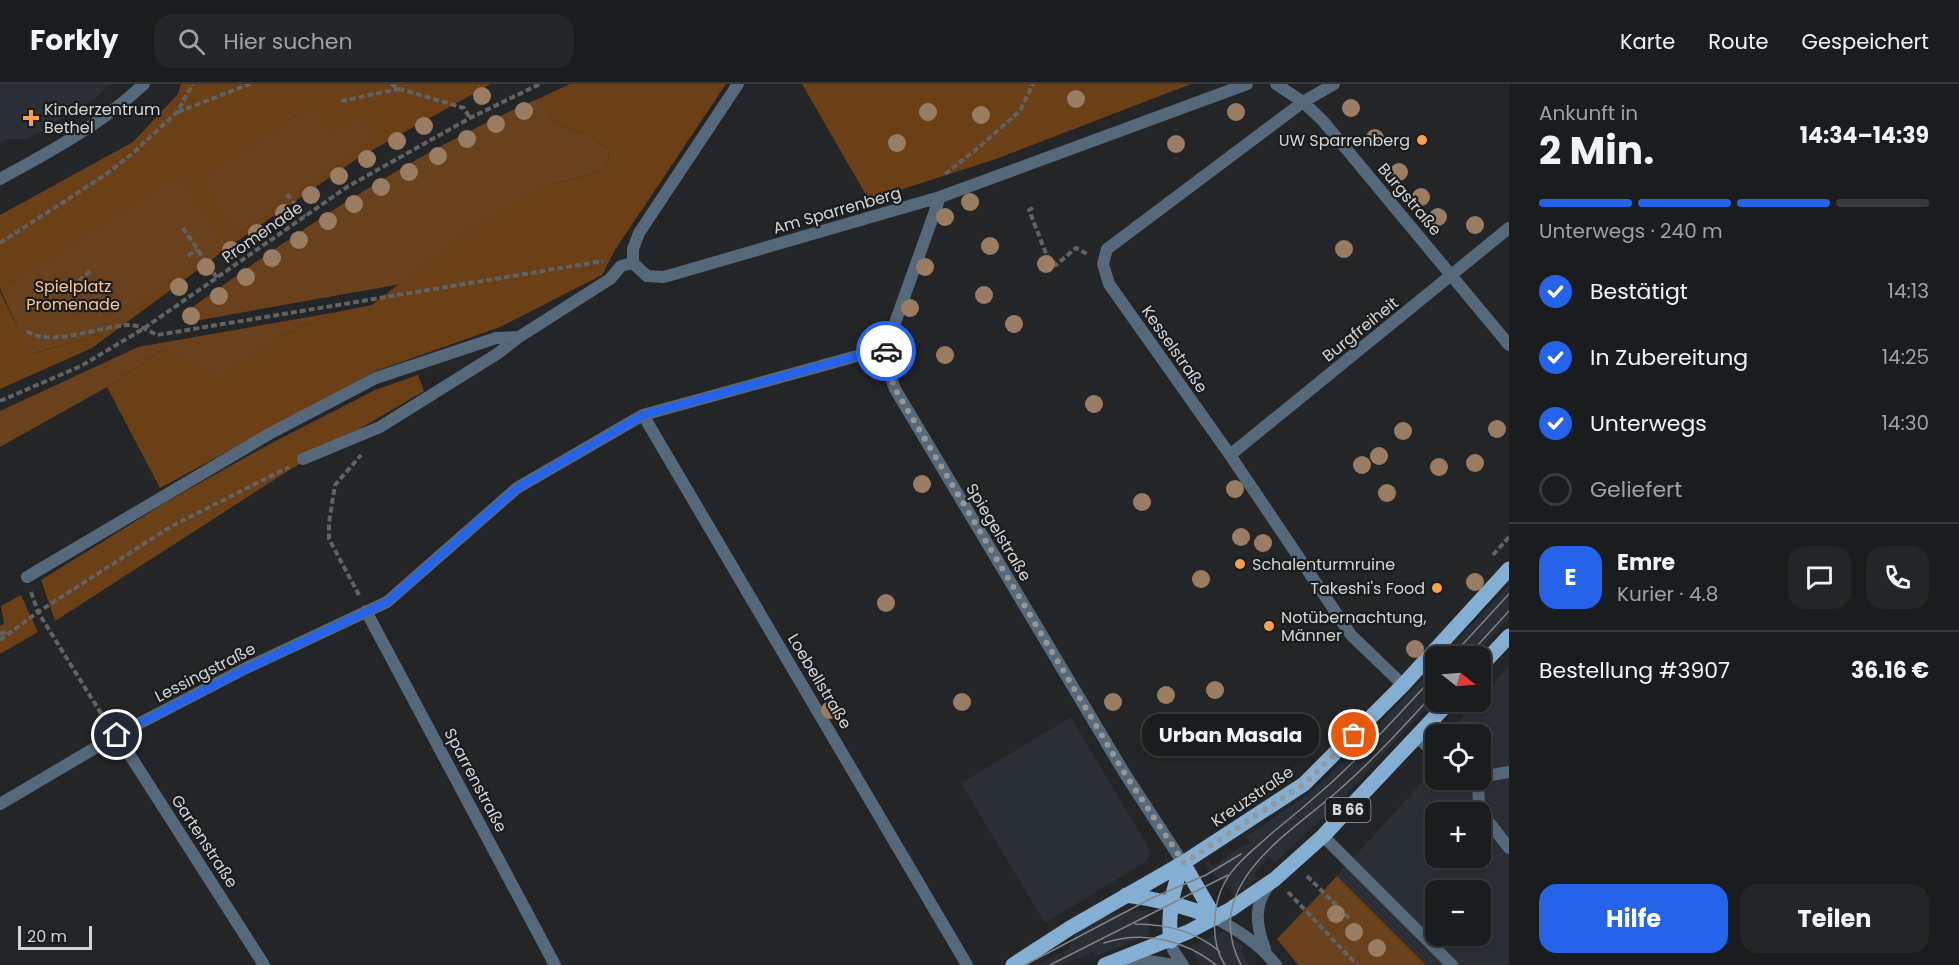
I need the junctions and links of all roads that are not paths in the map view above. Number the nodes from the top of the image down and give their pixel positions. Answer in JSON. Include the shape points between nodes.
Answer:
{"nodes":[{"id":1,"x":144,"y":84,"type":"edge"},
{"id":2,"x":738,"y":84,"type":"edge"},
{"id":3,"x":1247,"y":84,"type":"edge"},
{"id":4,"x":1275,"y":84,"type":"edge"},
{"id":5,"x":1334,"y":84,"type":"edge"},
{"id":6,"x":1303,"y":102,"type":"junction"},
{"id":7,"x":0,"y":179,"type":"edge"},
{"id":8,"x":940,"y":197,"type":"junction"},
{"id":9,"x":1509,"y":228,"type":"edge"},
{"id":10,"x":633,"y":262,"type":"junction"},
{"id":11,"x":1452,"y":276,"type":"junction"},
{"id":12,"x":519,"y":337,"type":"junction"},
{"id":13,"x":1509,"y":345,"type":"edge"},
{"id":14,"x":886,"y":348,"type":"junction"},
{"id":15,"x":643,"y":415,"type":"junction"},
{"id":16,"x":1230,"y":455,"type":"junction"},
{"id":17,"x":303,"y":459,"type":"road end"},
{"id":18,"x":1509,"y":569,"type":"edge"},
{"id":19,"x":27,"y":577,"type":"road end"},
{"id":20,"x":366,"y":611,"type":"junction"},
{"id":21,"x":1509,"y":636,"type":"edge"},
{"id":22,"x":1491,"y":655,"type":"edge"},
{"id":23,"x":1403,"y":685,"type":"junction"},
{"id":24,"x":1440,"y":712,"type":"edge"},
{"id":25,"x":117,"y":735,"type":"junction"},
{"id":26,"x":1417,"y":737,"type":"junction"},
{"id":27,"x":1425,"y":744,"type":"edge"},
{"id":28,"x":1509,"y":772,"type":"edge"},
{"id":29,"x":1491,"y":776,"type":"edge"},
{"id":30,"x":1479,"y":790,"type":"edge"},
{"id":31,"x":0,"y":804,"type":"edge"},
{"id":32,"x":1323,"y":836,"type":"junction"},
{"id":33,"x":1509,"y":848,"type":"edge"},
{"id":34,"x":1184,"y":863,"type":"junction"},
{"id":35,"x":1275,"y":879,"type":"junction"},
{"id":36,"x":1126,"y":895,"type":"junction"},
{"id":37,"x":1171,"y":903,"type":"junction"},
{"id":38,"x":1215,"y":918,"type":"junction"},
{"id":39,"x":1171,"y":941,"type":"junction"},
{"id":40,"x":1265,"y":950,"type":"junction"},
{"id":41,"x":264,"y":965,"type":"edge"},
{"id":42,"x":555,"y":965,"type":"edge"},
{"id":43,"x":967,"y":965,"type":"edge"},
{"id":44,"x":1012,"y":965,"type":"edge"},
{"id":45,"x":1105,"y":965,"type":"edge"},
{"id":46,"x":1113,"y":965,"type":"edge"},
{"id":47,"x":1175,"y":965,"type":"edge"},
{"id":48,"x":1183,"y":965,"type":"edge"},
{"id":49,"x":1276,"y":965,"type":"edge"},
{"id":50,"x":1452,"y":965,"type":"edge"}],
"edges":[{"from":1,"to":7,"type":"street","via":[[120,107],[77,136]]},
{"from":2,"to":10,"type":"street","via":[[639,233]]},
{"from":3,"to":8,"type":"street","name":"Am Sparrenberg"},
{"from":4,"to":6,"type":"street","name":"Burgstraße"},
{"from":5,"to":6,"type":"street"},
{"from":6,"to":11,"type":"street","name":"Burgstraße","via":[[1323,120]]},
{"from":6,"to":16,"type":"street","name":"Kesselstraße","via":[[1107,249],[1103,264],[1109,284]]},
{"from":8,"to":10,"type":"street","name":"Am Sparrenberg","via":[[664,277],[647,276]]},
{"from":8,"to":14,"type":"street","name":"Spiegelstraße"},
{"from":9,"to":11,"type":"street","name":"Burgfreiheit"},
{"from":10,"to":12,"type":"street"},
{"from":11,"to":13,"type":"street","name":"Burgstraße"},
{"from":11,"to":16,"type":"street","name":"Burgfreiheit"},
{"from":12,"to":17,"type":"street","via":[[380,427]]},
{"from":12,"to":19,"type":"street","via":[[496,338],[376,378],[269,434]]},
{"from":14,"to":15,"type":"street","name":"Lessingstraße"},
{"from":14,"to":34,"type":"street","name":"Spiegelstraße","via":[[895,389],[1125,774]]},
{"from":15,"to":20,"type":"street","name":"Lessingstraße","via":[[517,488],[387,602]]},
{"from":15,"to":43,"type":"street","name":"Loebellstraße"},
{"from":16,"to":23,"type":"street","name":"Kesselstraße","via":[[1351,635]]},
{"from":18,"to":23,"type":"main road","name":"Kreuzstraße"},
{"from":20,"to":25,"type":"street","name":"Lessingstraße"},
{"from":20,"to":42,"type":"street","name":"Sparrenstraße"},
{"from":21,"to":22,"type":"main road"},
{"from":23,"to":34,"type":"main road","name":"Kreuzstraße","via":[[1304,784]]},
{"from":24,"to":26,"type":"main road","number":"B 66"},
{"from":25,"to":31,"type":"street","name":"Lessingstraße"},
{"from":25,"to":41,"type":"street","name":"Gartenstraße"},
{"from":26,"to":27,"type":"street"},
{"from":26,"to":32,"type":"main road","number":"B 66"},
{"from":28,"to":29,"type":"street"},
{"from":30,"to":33,"type":"street","via":[[1479,806],[1484,816]]},
{"from":32,"to":35,"type":"main road","number":"B 66"},
{"from":32,"to":50,"type":"street"},
{"from":34,"to":36,"type":"main road","name":"Kreuzstraße"},
{"from":34,"to":37,"type":"main road"},
{"from":34,"to":38,"type":"main road"},
{"from":35,"to":38,"type":"main road","number":"B 66"},
{"from":35,"to":40,"type":"street","via":[[1265,890],[1257,916]]},
{"from":36,"to":37,"type":"main road"},
{"from":36,"to":44,"type":"main road","name":"Kreuzstraße"},
{"from":37,"to":38,"type":"main road"},
{"from":37,"to":39,"type":"main road"},
{"from":38,"to":39,"type":"main road","number":"B 66"},
{"from":38,"to":40,"type":"street"},
{"from":39,"to":45,"type":"main road","number":"B 66"},
{"from":39,"to":48,"type":"street"},
{"from":40,"to":49,"type":"street"},
{"from":46,"to":47,"type":"street","via":[[1141,960]]}]}
